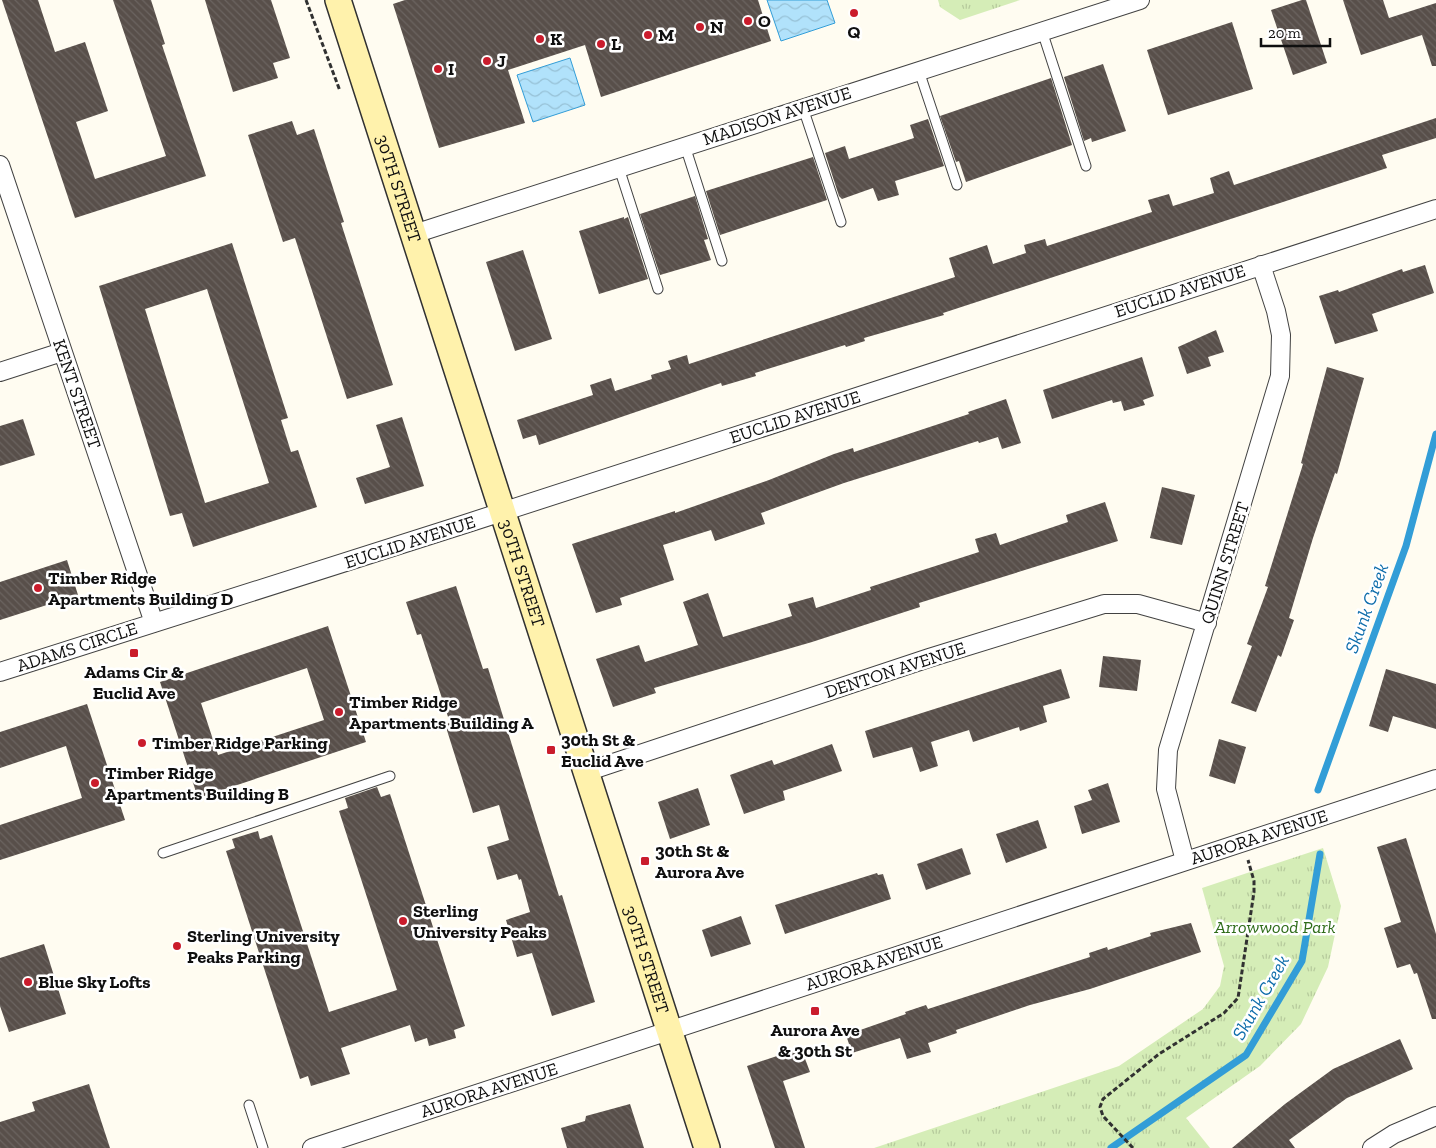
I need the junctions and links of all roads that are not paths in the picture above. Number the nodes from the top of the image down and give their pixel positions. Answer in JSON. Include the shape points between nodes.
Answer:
{"nodes":[{"id":1,"x":1140,"y":0,"type":"edge"},
{"id":2,"x":341,"y":1,"type":"edge"},
{"id":3,"x":1042,"y":31,"type":"junction"},
{"id":4,"x":919,"y":71,"type":"junction"},
{"id":5,"x":803,"y":108,"type":"junction"},
{"id":6,"x":685,"y":146,"type":"junction"},
{"id":7,"x":0,"y":165,"type":"edge"},
{"id":8,"x":1086,"y":166,"type":"dead end"},
{"id":9,"x":619,"y":168,"type":"junction"},
{"id":10,"x":957,"y":185,"type":"dead end"},
{"id":11,"x":1436,"y":209,"type":"edge"},
{"id":12,"x":841,"y":222,"type":"dead end"},
{"id":13,"x":414,"y":234,"type":"junction"},
{"id":14,"x":722,"y":261,"type":"dead end"},
{"id":15,"x":1261,"y":265,"type":"junction"},
{"id":16,"x":658,"y":289,"type":"dead end"},
{"id":17,"x":62,"y":352,"type":"junction"},
{"id":18,"x":0,"y":372,"type":"edge"},
{"id":19,"x":503,"y":512,"type":"junction"},
{"id":20,"x":154,"y":623,"type":"junction"},
{"id":21,"x":1207,"y":623,"type":"junction"},
{"id":22,"x":0,"y":672,"type":"edge"},
{"id":23,"x":586,"y":772,"type":"junction"},
{"id":24,"x":390,"y":776,"type":"dead end"},
{"id":25,"x":1436,"y":779,"type":"edge"},
{"id":26,"x":163,"y":853,"type":"dead end"},
{"id":27,"x":1185,"y":861,"type":"junction"},
{"id":28,"x":669,"y":1031,"type":"junction"},
{"id":29,"x":249,"y":1105,"type":"dead end"},
{"id":30,"x":1436,"y":1116,"type":"edge"},
{"id":31,"x":264,"y":1148,"type":"edge"},
{"id":32,"x":312,"y":1148,"type":"edge"},
{"id":33,"x":708,"y":1148,"type":"edge"},
{"id":34,"x":1372,"y":1148,"type":"edge"}],
"edges":[{"from":1,"to":3,"type":"street","name":"MADISON AVENUE"},
{"from":2,"to":13,"type":"main road","name":"30TH STREET"},
{"from":3,"to":4,"type":"street","name":"MADISON AVENUE"},
{"from":3,"to":8,"type":"lane"},
{"from":4,"to":5,"type":"street","name":"MADISON AVENUE"},
{"from":4,"to":10,"type":"lane"},
{"from":5,"to":6,"type":"street","name":"MADISON AVENUE"},
{"from":5,"to":12,"type":"lane"},
{"from":6,"to":9,"type":"street","name":"MADISON AVENUE"},
{"from":6,"to":14,"type":"lane"},
{"from":7,"to":17,"type":"street","name":"KENT STREET"},
{"from":9,"to":13,"type":"street","name":"MADISON AVENUE"},
{"from":9,"to":16,"type":"lane"},
{"from":11,"to":15,"type":"street","name":"EUCLID AVENUE"},
{"from":13,"to":19,"type":"main road","name":"30TH STREET"},
{"from":15,"to":19,"type":"street","name":"EUCLID AVENUE"},
{"from":15,"to":21,"type":"street","name":"QUINN STREET","via":[[1281,335],[1280,376]]},
{"from":17,"to":18,"type":"street"},
{"from":17,"to":20,"type":"street","name":"KENT STREET"},
{"from":19,"to":20,"type":"street","name":"EUCLID AVENUE"},
{"from":19,"to":23,"type":"main road","name":"30TH STREET"},
{"from":20,"to":22,"type":"street","name":"ADAMS CIRCLE"},
{"from":21,"to":23,"type":"street","name":"DENTON AVENUE","via":[[1138,604],[1104,604]]},
{"from":21,"to":27,"type":"street","name":"QUINN STREET","via":[[1168,750],[1166,789]]},
{"from":23,"to":28,"type":"main road","name":"30TH STREET"},
{"from":24,"to":26,"type":"lane"},
{"from":25,"to":27,"type":"street","name":"AURORA AVENUE"},
{"from":27,"to":28,"type":"street","name":"AURORA AVENUE"},
{"from":28,"to":32,"type":"street","name":"AURORA AVENUE"},
{"from":28,"to":33,"type":"main road","name":"30TH STREET"},
{"from":29,"to":31,"type":"lane"},
{"from":30,"to":34,"type":"street","via":[[1394,1134]]}]}
